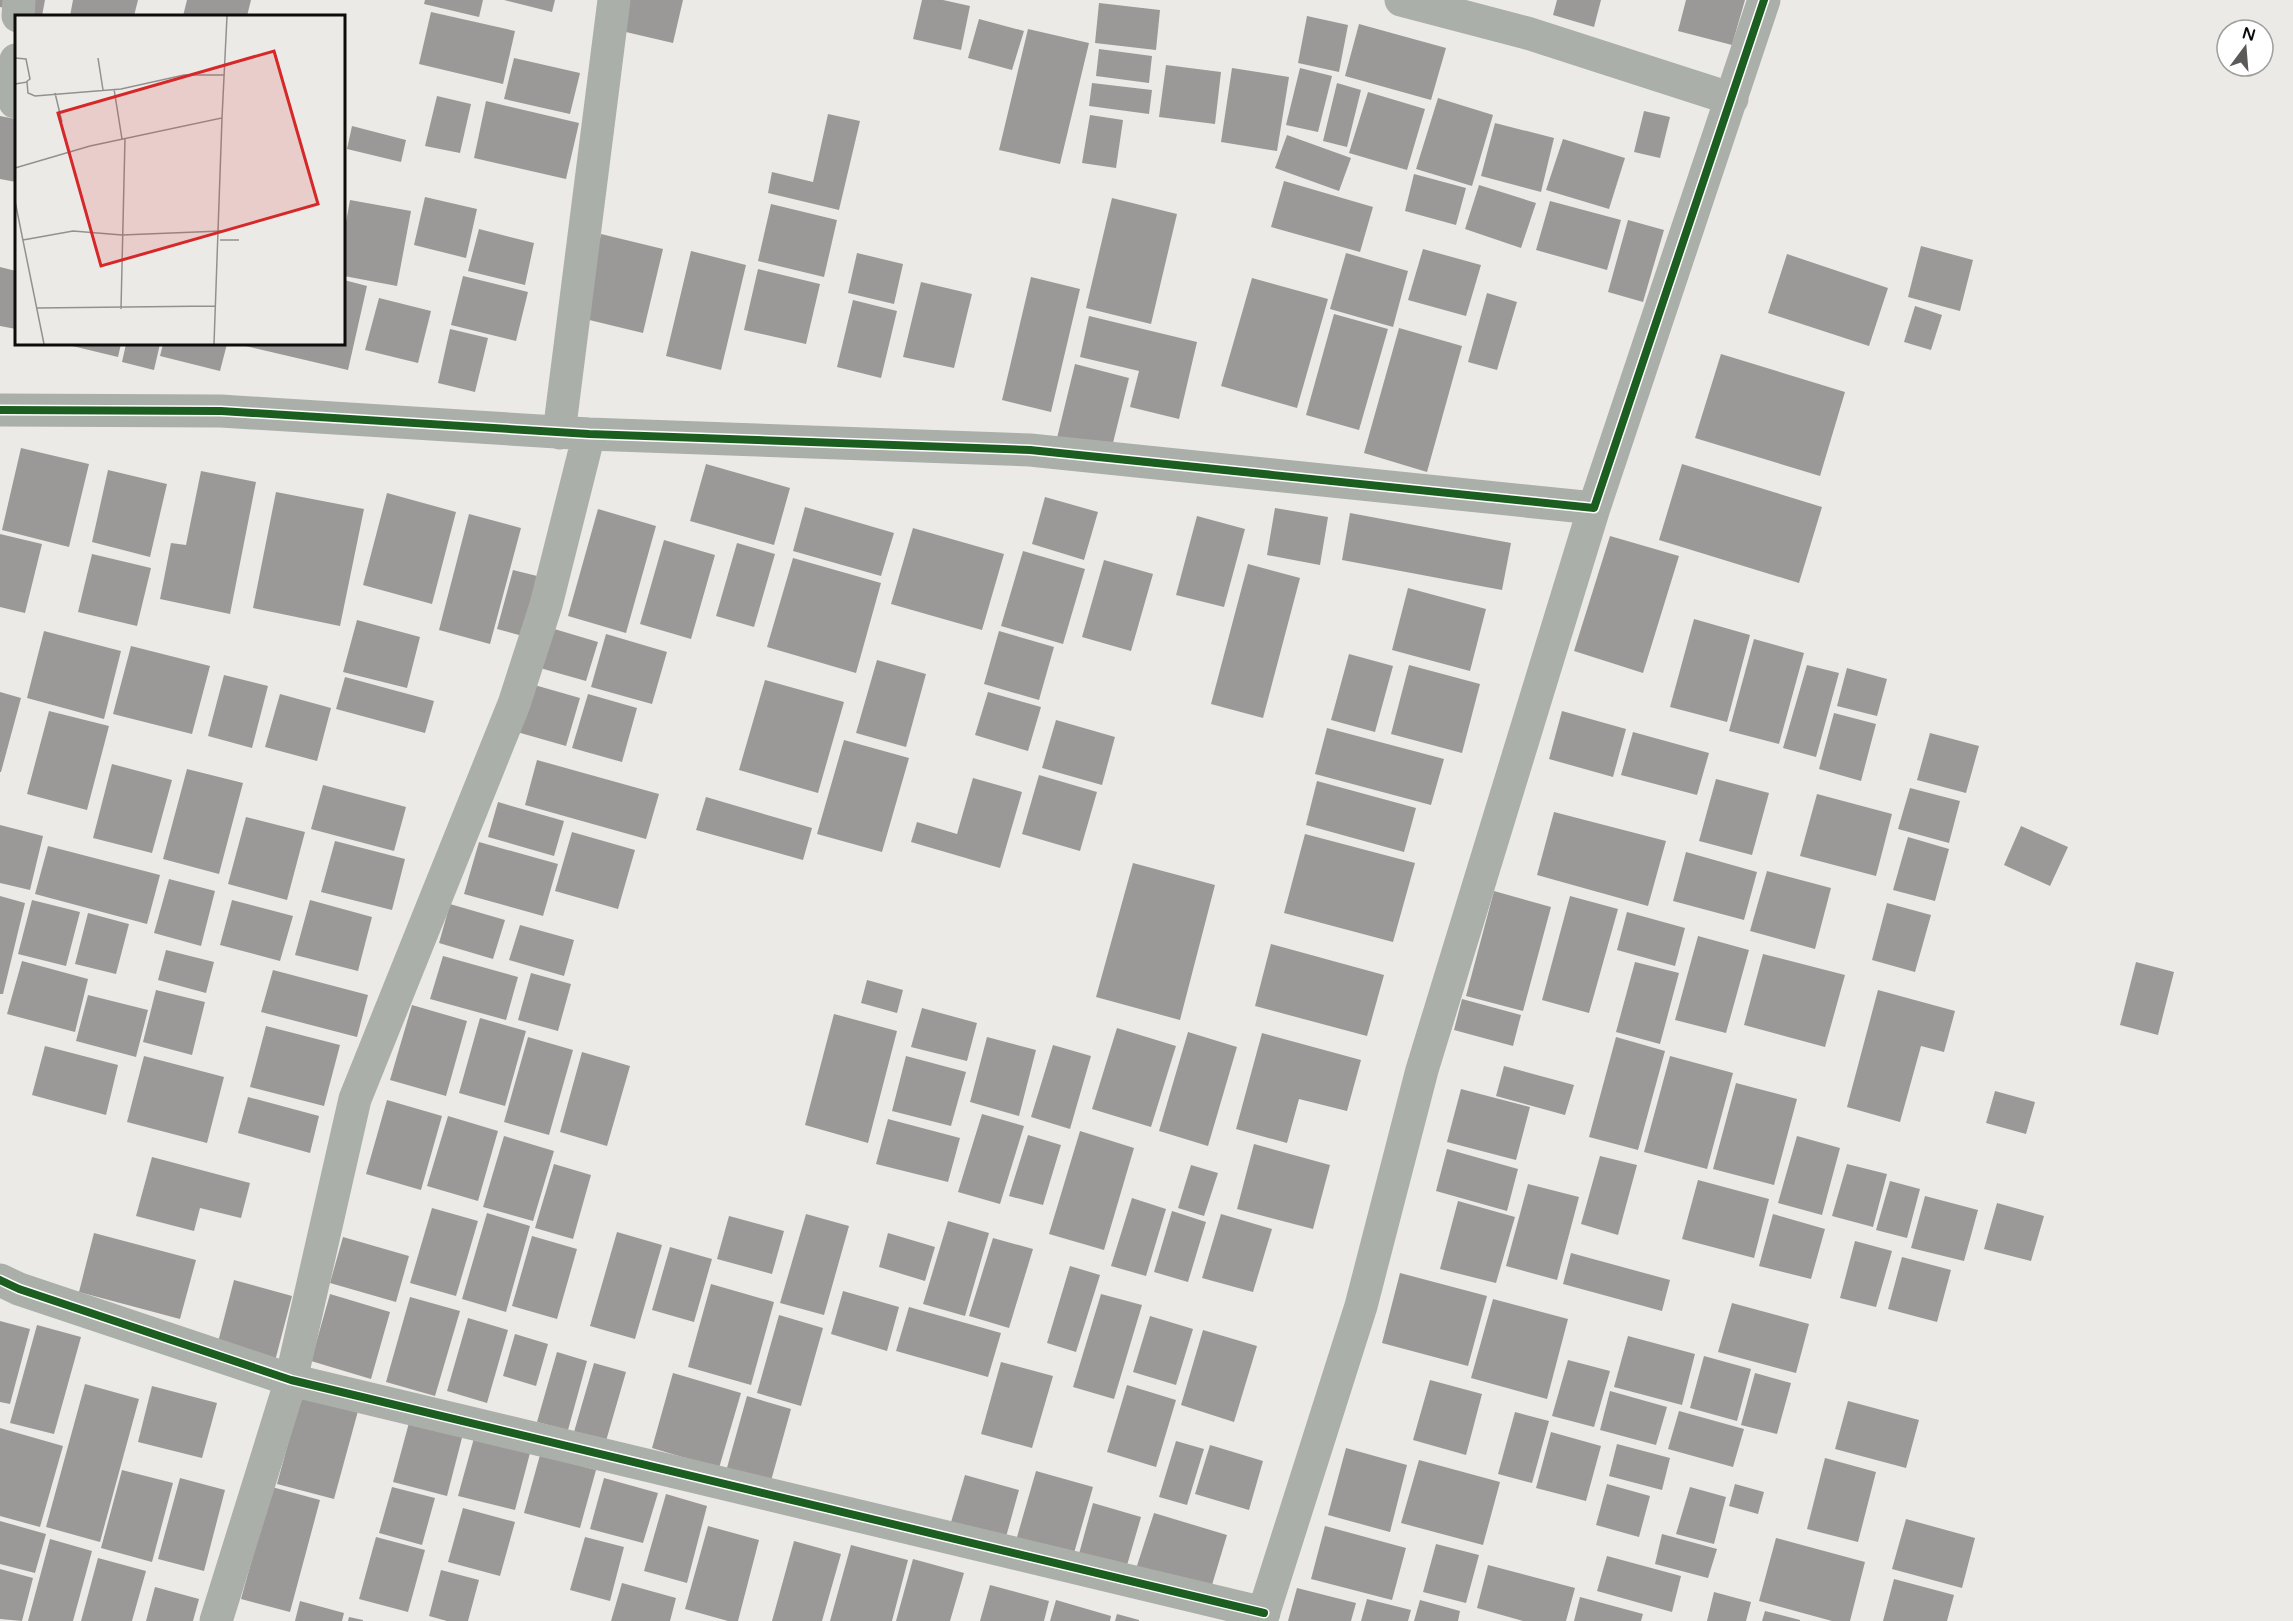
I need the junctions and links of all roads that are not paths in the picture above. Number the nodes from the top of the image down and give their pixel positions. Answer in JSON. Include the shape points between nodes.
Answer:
{"nodes":[{"id":1,"x":19,"y":0,"type":"edge"},
{"id":2,"x":614,"y":0,"type":"edge"},
{"id":3,"x":1401,"y":0,"type":"edge"},
{"id":4,"x":1764,"y":0,"type":"edge"},
{"id":5,"x":18,"y":15,"type":"edge"},
{"id":6,"x":1732,"y":99,"type":"junction"},
{"id":7,"x":0,"y":410,"type":"edge"},
{"id":8,"x":574,"y":434,"type":"junction"},
{"id":9,"x":1594,"y":508,"type":"junction"},
{"id":10,"x":0,"y":1280,"type":"edge"},
{"id":11,"x":291,"y":1380,"type":"junction"},
{"id":12,"x":1262,"y":1617,"type":"edge"},
{"id":13,"x":216,"y":1621,"type":"edge"}],
"edges":[{"from":1,"to":5,"type":"street"},
{"from":2,"to":8,"type":"street"},
{"from":3,"to":6,"type":"street","via":[[1527,33]]},
{"from":4,"to":6,"type":"street"},
{"from":6,"to":9,"type":"street"},
{"from":7,"to":8,"type":"street","via":[[221,411]]},
{"from":8,"to":9,"type":"street","via":[[1030,450]]},
{"from":8,"to":11,"type":"street","via":[[546,605],[514,704],[355,1099]]},
{"from":9,"to":12,"type":"street","via":[[1422,1070],[1361,1306]]},
{"from":10,"to":11,"type":"street"},
{"from":11,"to":12,"type":"street"},
{"from":11,"to":13,"type":"street"}]}
